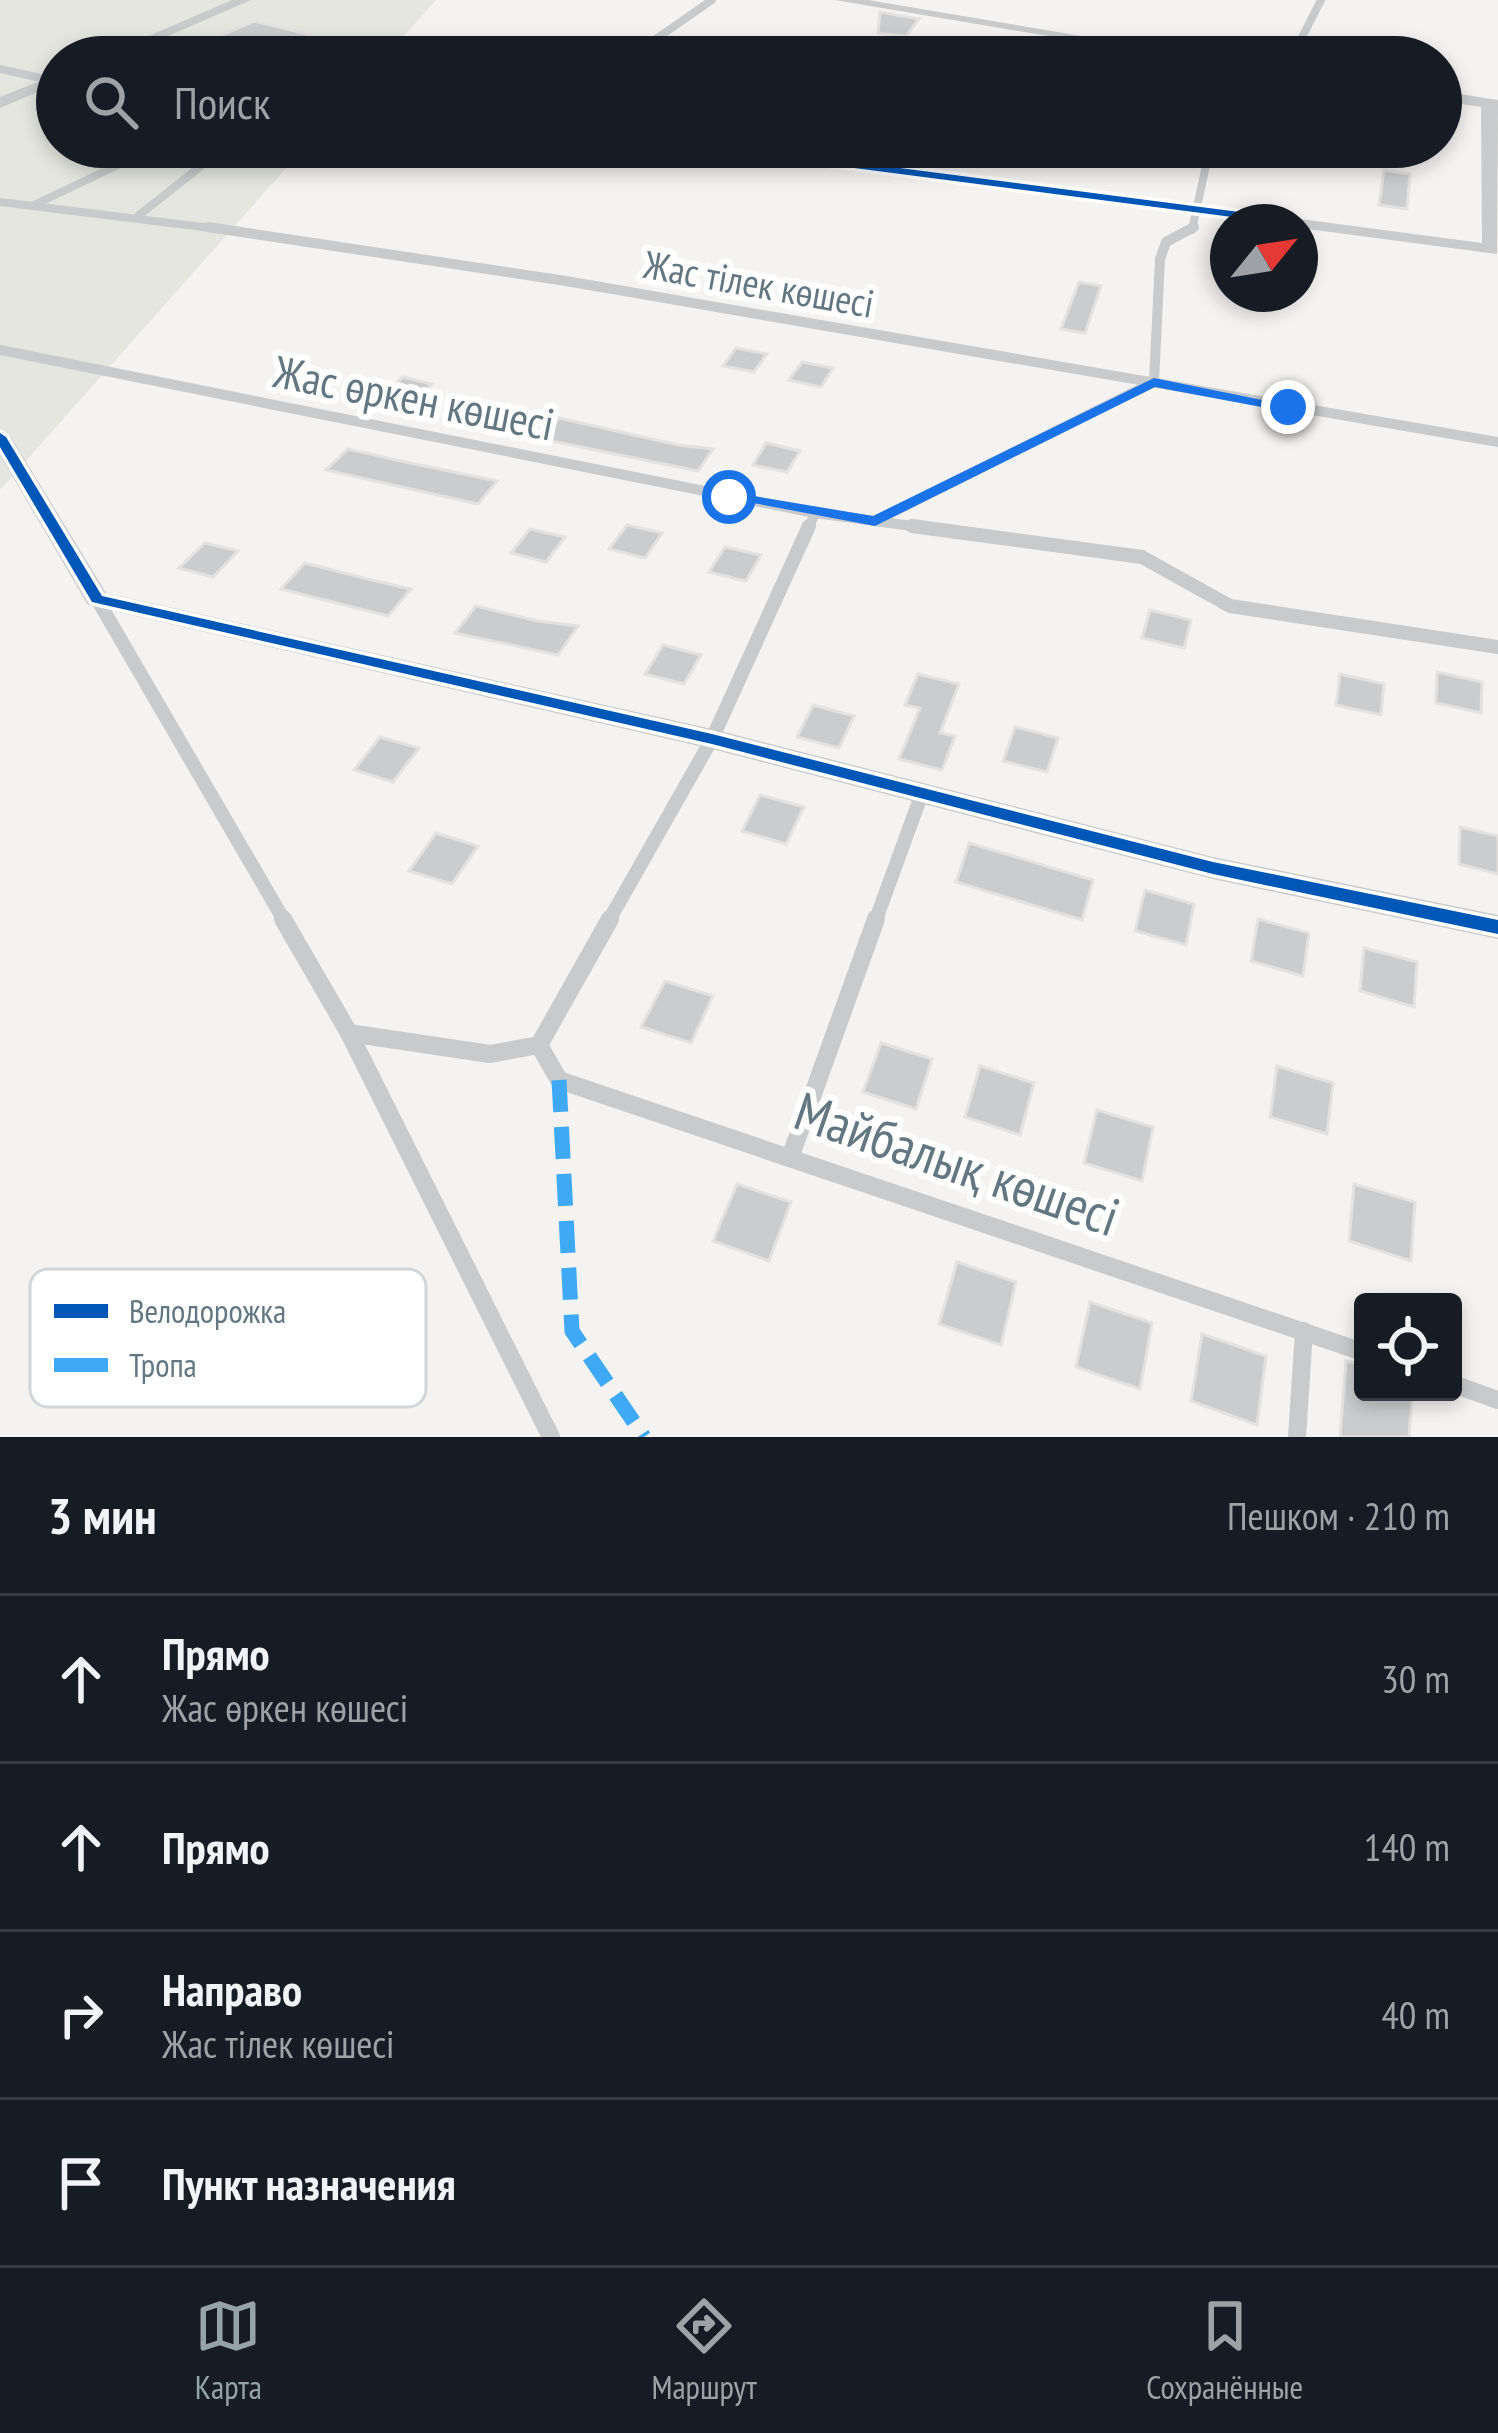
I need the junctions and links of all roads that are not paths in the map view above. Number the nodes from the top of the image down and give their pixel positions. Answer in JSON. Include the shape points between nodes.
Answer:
{"nodes":[{"id":1,"x":244,"y":0,"type":"edge"},
{"id":2,"x":712,"y":0,"type":"edge"},
{"id":3,"x":842,"y":0,"type":"edge"},
{"id":4,"x":1321,"y":0,"type":"edge"},
{"id":5,"x":157,"y":36,"type":"edge"},
{"id":6,"x":660,"y":36,"type":"edge"},
{"id":7,"x":1067,"y":36,"type":"edge"},
{"id":8,"x":1303,"y":36,"type":"edge"},
{"id":9,"x":0,"y":69,"type":"edge"},
{"id":10,"x":36,"y":76,"type":"edge"},
{"id":11,"x":36,"y":88,"type":"edge"},
{"id":12,"x":1462,"y":99,"type":"edge"},
{"id":13,"x":0,"y":103,"type":"edge"},
{"id":14,"x":1493,"y":104,"type":"edge"},
{"id":15,"x":112,"y":168,"type":"edge"},
{"id":16,"x":199,"y":168,"type":"edge"},
{"id":17,"x":882,"y":168,"type":"edge"},
{"id":18,"x":1206,"y":168,"type":"edge"},
{"id":19,"x":4,"y":203,"type":"edge"},
{"id":20,"x":35,"y":205,"type":"junction"},
{"id":21,"x":1197,"y":208,"type":"junction"},
{"id":22,"x":1210,"y":210,"type":"edge"},
{"id":23,"x":138,"y":216,"type":"junction"},
{"id":24,"x":1318,"y":225,"type":"edge"},
{"id":25,"x":1496,"y":253,"type":"edge"},
{"id":26,"x":0,"y":350,"type":"edge"},
{"id":27,"x":1154,"y":382,"type":"junction"},
{"id":28,"x":0,"y":437,"type":"edge"},
{"id":29,"x":1498,"y":442,"type":"edge"},
{"id":30,"x":815,"y":513,"type":"junction"},
{"id":31,"x":875,"y":521,"type":"junction"},
{"id":32,"x":97,"y":599,"type":"junction"},
{"id":33,"x":1498,"y":647,"type":"edge"},
{"id":34,"x":712,"y":739,"type":"junction"},
{"id":35,"x":921,"y":796,"type":"junction"},
{"id":36,"x":1498,"y":927,"type":"edge"},
{"id":37,"x":349,"y":1033,"type":"junction"},
{"id":38,"x":539,"y":1045,"type":"junction"},
{"id":39,"x":791,"y":1154,"type":"junction"},
{"id":40,"x":1304,"y":1331,"type":"junction"},
{"id":41,"x":1354,"y":1349,"type":"edge"},
{"id":42,"x":1462,"y":1387,"type":"edge"},
{"id":43,"x":1498,"y":1400,"type":"edge"},
{"id":44,"x":551,"y":1437,"type":"edge"},
{"id":45,"x":1298,"y":1437,"type":"edge"}],
"edges":[{"from":1,"to":5,"type":"street"},
{"from":2,"to":6,"type":"lane"},
{"from":3,"to":7,"type":"street"},
{"from":4,"to":8,"type":"lane"},
{"from":9,"to":10,"type":"lane"},
{"from":11,"to":13,"type":"street"},
{"from":12,"to":14,"type":"street"},
{"from":14,"to":25,"type":"street"},
{"from":15,"to":20,"type":"lane"},
{"from":16,"to":23,"type":"lane"},
{"from":17,"to":21,"type":"street"},
{"from":18,"to":21,"type":"lane"},
{"from":19,"to":20,"type":"lane","name":"Жас тілек көшесі"},
{"from":20,"to":23,"type":"lane","name":"Жас тілек көшесі"},
{"from":21,"to":22,"type":"street"},
{"from":21,"to":27,"type":"lane","via":[[1193,230],[1166,242],[1160,259]]},
{"from":23,"to":27,"type":"lane","name":"Жас тілек көшесі"},
{"from":24,"to":25,"type":"street"},
{"from":26,"to":30,"type":"lane","name":"Жас өркен көшесі"},
{"from":27,"to":29,"type":"lane","name":"Жас тілек көшесі"},
{"from":27,"to":31,"type":"lane"},
{"from":28,"to":32,"type":"street"},
{"from":30,"to":31,"type":"lane","name":"Жас өркен көшесі"},
{"from":30,"to":34,"type":"lane"},
{"from":31,"to":33,"type":"lane","name":"Жас өркен көшесі","via":[[1142,557],[1230,606]]},
{"from":32,"to":34,"type":"street"},
{"from":32,"to":37,"type":"lane"},
{"from":34,"to":35,"type":"street"},
{"from":34,"to":38,"type":"lane"},
{"from":35,"to":36,"type":"street"},
{"from":35,"to":39,"type":"lane"},
{"from":37,"to":38,"type":"lane","via":[[490,1054]]},
{"from":37,"to":44,"type":"lane"},
{"from":38,"to":39,"type":"lane","name":"Майбалық көшесі","via":[[559,1080]]},
{"from":39,"to":40,"type":"lane","name":"Майбалық көшесі"},
{"from":40,"to":41,"type":"lane","name":"Майбалық көшесі"},
{"from":40,"to":45,"type":"lane"},
{"from":42,"to":43,"type":"lane"}]}
